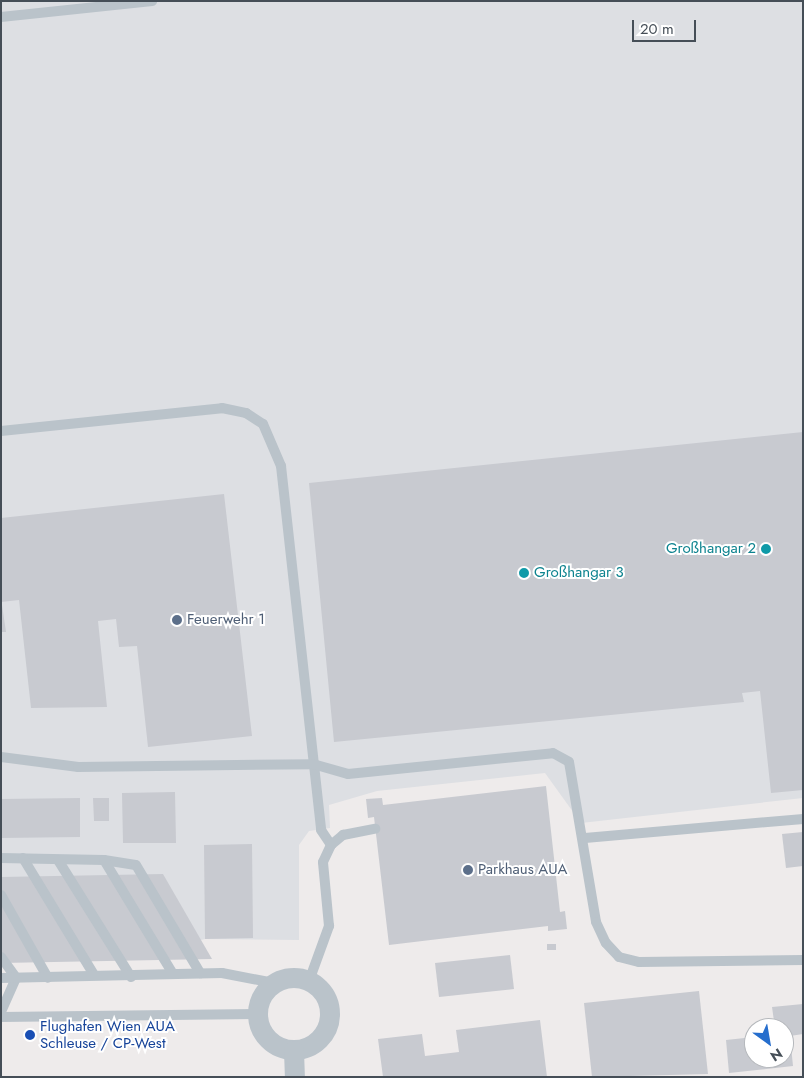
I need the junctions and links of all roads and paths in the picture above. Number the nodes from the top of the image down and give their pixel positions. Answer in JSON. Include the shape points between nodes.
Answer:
{"nodes":[{"id":1,"x":152,"y":1,"type":"edge"},
{"id":2,"x":1,"y":17,"type":"edge"},
{"id":3,"x":1,"y":431,"type":"edge"},
{"id":4,"x":1,"y":757,"type":"edge"},
{"id":5,"x":313,"y":764,"type":"junction"},
{"id":6,"x":803,"y":819,"type":"edge"},
{"id":7,"x":375,"y":829,"type":"dead end"},
{"id":8,"x":586,"y":838,"type":"junction"},
{"id":9,"x":331,"y":845,"type":"junction"},
{"id":10,"x":1,"y":858,"type":"edge"},
{"id":11,"x":23,"y":858,"type":"junction"},
{"id":12,"x":58,"y":860,"type":"junction"},
{"id":13,"x":104,"y":860,"type":"junction"},
{"id":14,"x":1,"y":895,"type":"edge"},
{"id":15,"x":1,"y":957,"type":"edge"},
{"id":16,"x":803,"y":960,"type":"edge"},
{"id":17,"x":200,"y":973,"type":"junction"},
{"id":18,"x":173,"y":974,"type":"junction"},
{"id":19,"x":94,"y":975,"type":"junction"},
{"id":20,"x":131,"y":977,"type":"junction"},
{"id":21,"x":1,"y":978,"type":"edge"},
{"id":22,"x":16,"y":978,"type":"junction"},
{"id":23,"x":48,"y":978,"type":"junction"},
{"id":24,"x":309,"y":981,"type":"junction"},
{"id":25,"x":274,"y":983,"type":"junction"},
{"id":26,"x":1,"y":1011,"type":"edge"},
{"id":27,"x":257,"y":1014,"type":"junction"},
{"id":28,"x":1,"y":1017,"type":"edge"},
{"id":29,"x":294,"y":1051,"type":"junction"},
{"id":30,"x":295,"y":1077,"type":"edge"}],
"edges":[{"from":1,"to":2,"type":"lane"},
{"from":3,"to":5,"type":"lane","via":[[222,408],[246,413],[263,424],[281,466]]},
{"from":4,"to":5,"type":"lane","via":[[78,767]]},
{"from":5,"to":8,"type":"lane","via":[[348,774],[553,753],[569,762]]},
{"from":5,"to":9,"type":"lane","via":[[321,830]]},
{"from":6,"to":8,"type":"lane"},
{"from":7,"to":9,"type":"lane","via":[[343,835]]},
{"from":8,"to":16,"type":"lane","via":[[596,922],[606,943],[619,957],[639,962]]},
{"from":9,"to":24,"type":"lane","via":[[323,862],[329,926]]},
{"from":10,"to":11,"type":"lane"},
{"from":11,"to":12,"type":"lane"},
{"from":11,"to":19,"type":"lane"},
{"from":12,"to":13,"type":"lane"},
{"from":12,"to":20,"type":"lane"},
{"from":13,"to":17,"type":"lane","via":[[136,865]]},
{"from":13,"to":18,"type":"lane"},
{"from":14,"to":23,"type":"lane"},
{"from":15,"to":22,"type":"lane"},
{"from":17,"to":18,"type":"lane"},
{"from":17,"to":25,"type":"lane"},
{"from":18,"to":20,"type":"lane"},
{"from":19,"to":20,"type":"lane"},
{"from":19,"to":23,"type":"lane"},
{"from":21,"to":22,"type":"lane"},
{"from":22,"to":23,"type":"lane"},
{"from":22,"to":26,"type":"lane"},
{"from":24,"to":25,"type":"street","via":[[296,978]]},
{"from":24,"to":29,"type":"street","via":[[328,1002],[330,1019],[324,1035],[311,1047]]},
{"from":25,"to":27,"type":"street","via":[[262,996]]},
{"from":27,"to":28,"type":"lane"},
{"from":27,"to":29,"type":"street","via":[[268,1040]]},
{"from":29,"to":30,"type":"street"}]}
